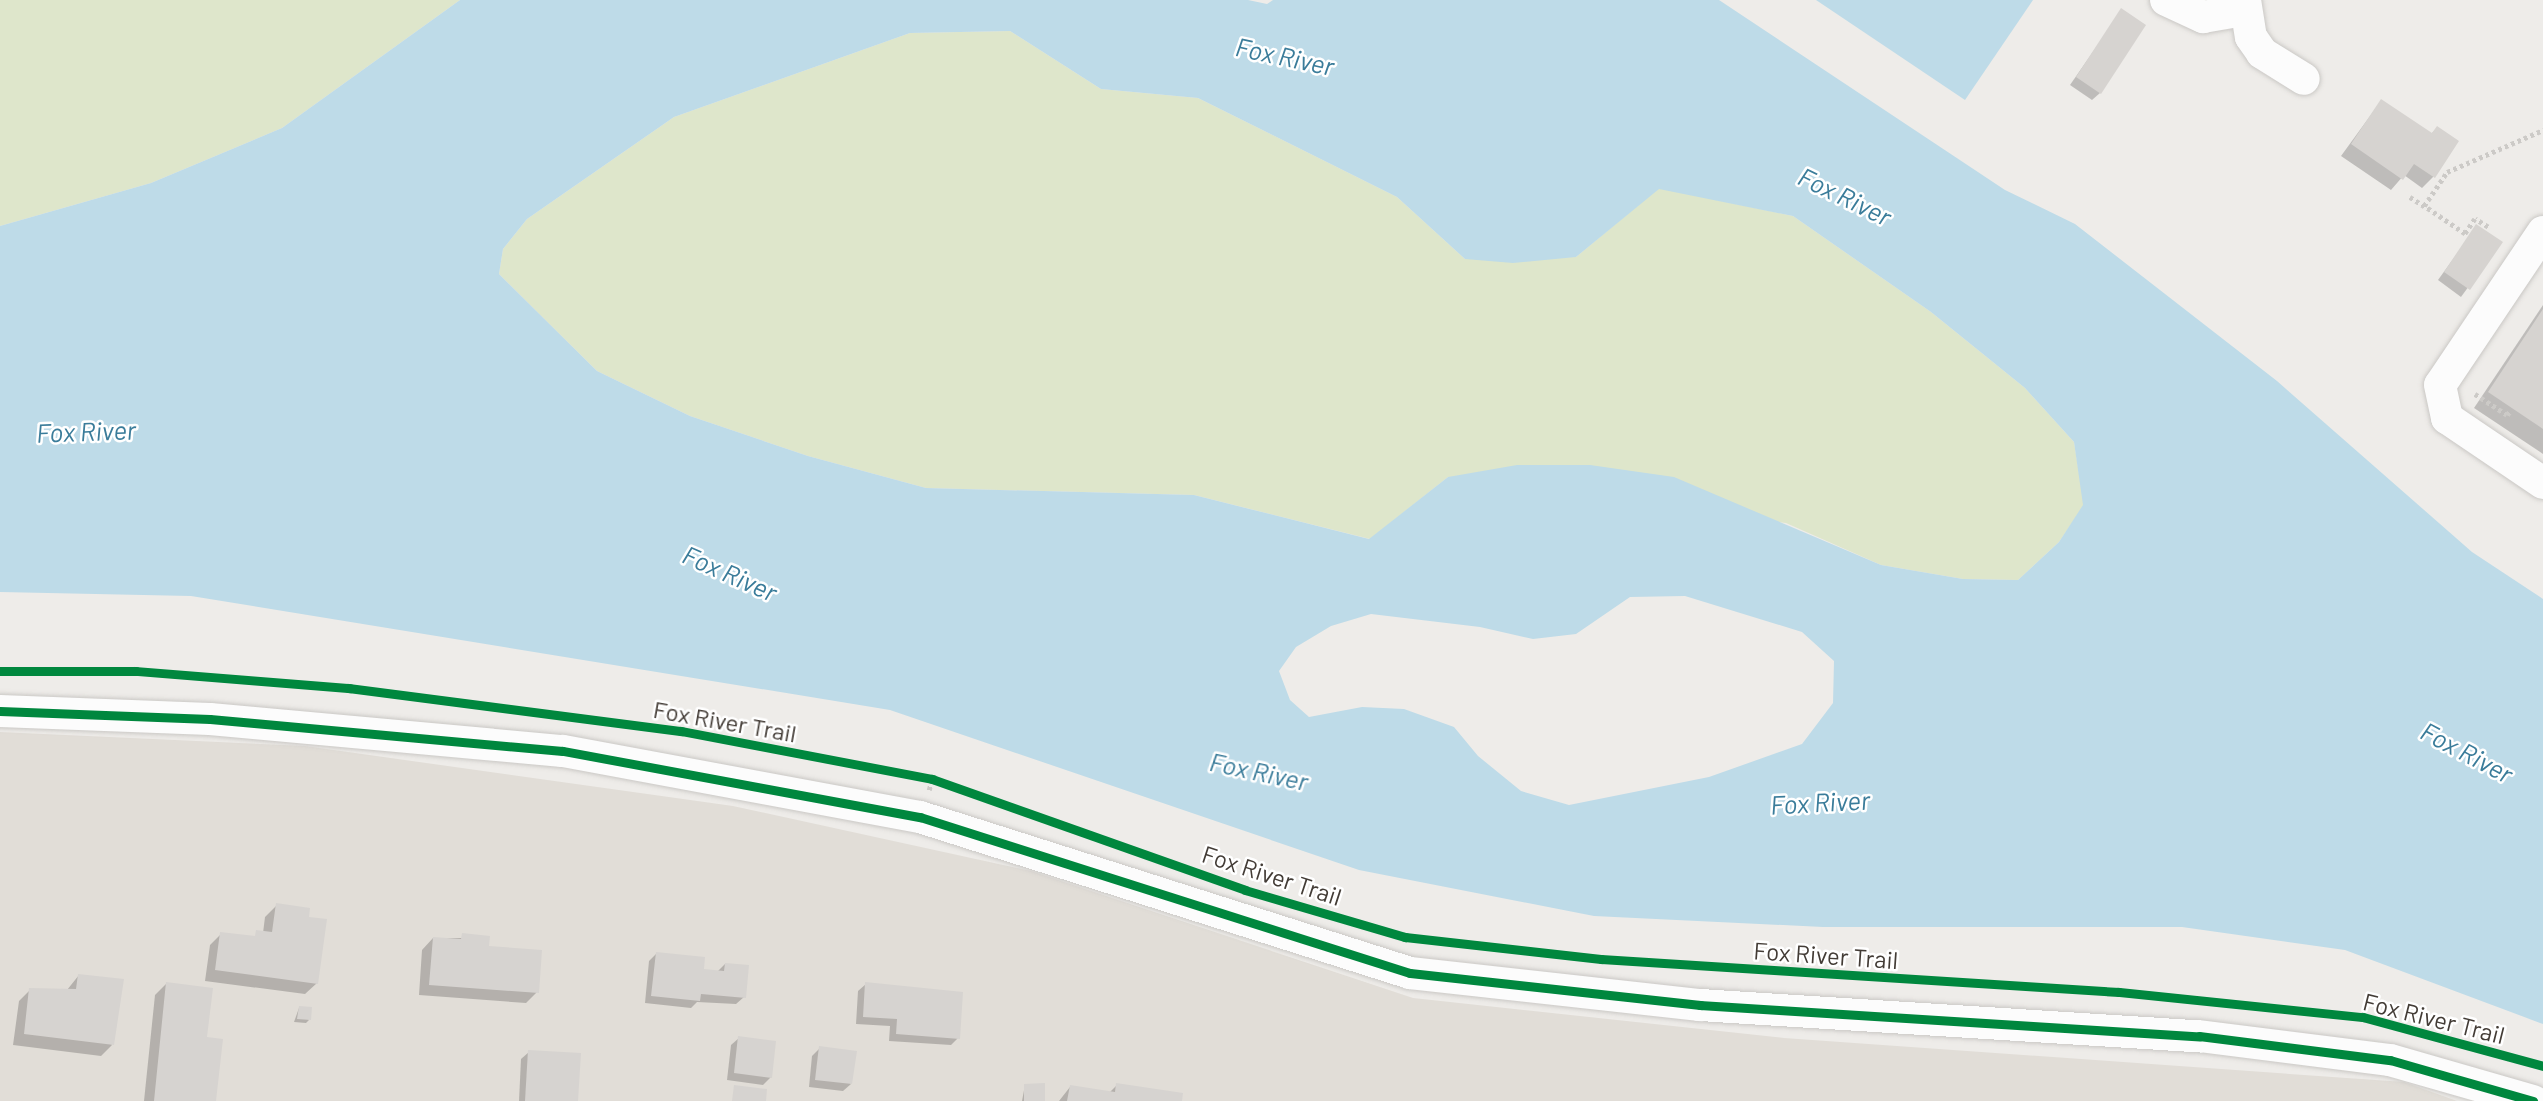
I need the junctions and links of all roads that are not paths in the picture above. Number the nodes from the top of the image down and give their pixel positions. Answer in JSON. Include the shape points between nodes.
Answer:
{"nodes":[{"id":1,"x":2166,"y":0,"type":"edge"},
{"id":2,"x":2245,"y":0,"type":"edge"},
{"id":3,"x":2304,"y":79,"type":"dead end"},
{"id":4,"x":2543,"y":232,"type":"edge"},
{"id":5,"x":2543,"y":483,"type":"edge"},
{"id":6,"x":0,"y":711,"type":"edge"},
{"id":7,"x":2533,"y":1101,"type":"edge"}],
"edges":[{"from":1,"to":2,"type":"street","via":[[2203,17],[2231,12]]},
{"from":2,"to":3,"type":"street","via":[[2251,37],[2262,53]]},
{"from":4,"to":5,"type":"street","via":[[2440,386],[2447,418]]},
{"from":6,"to":7,"type":"street","via":[[211,719],[563,751],[920,817],[1410,973],[1700,1005],[2199,1036],[2390,1060]]}]}
